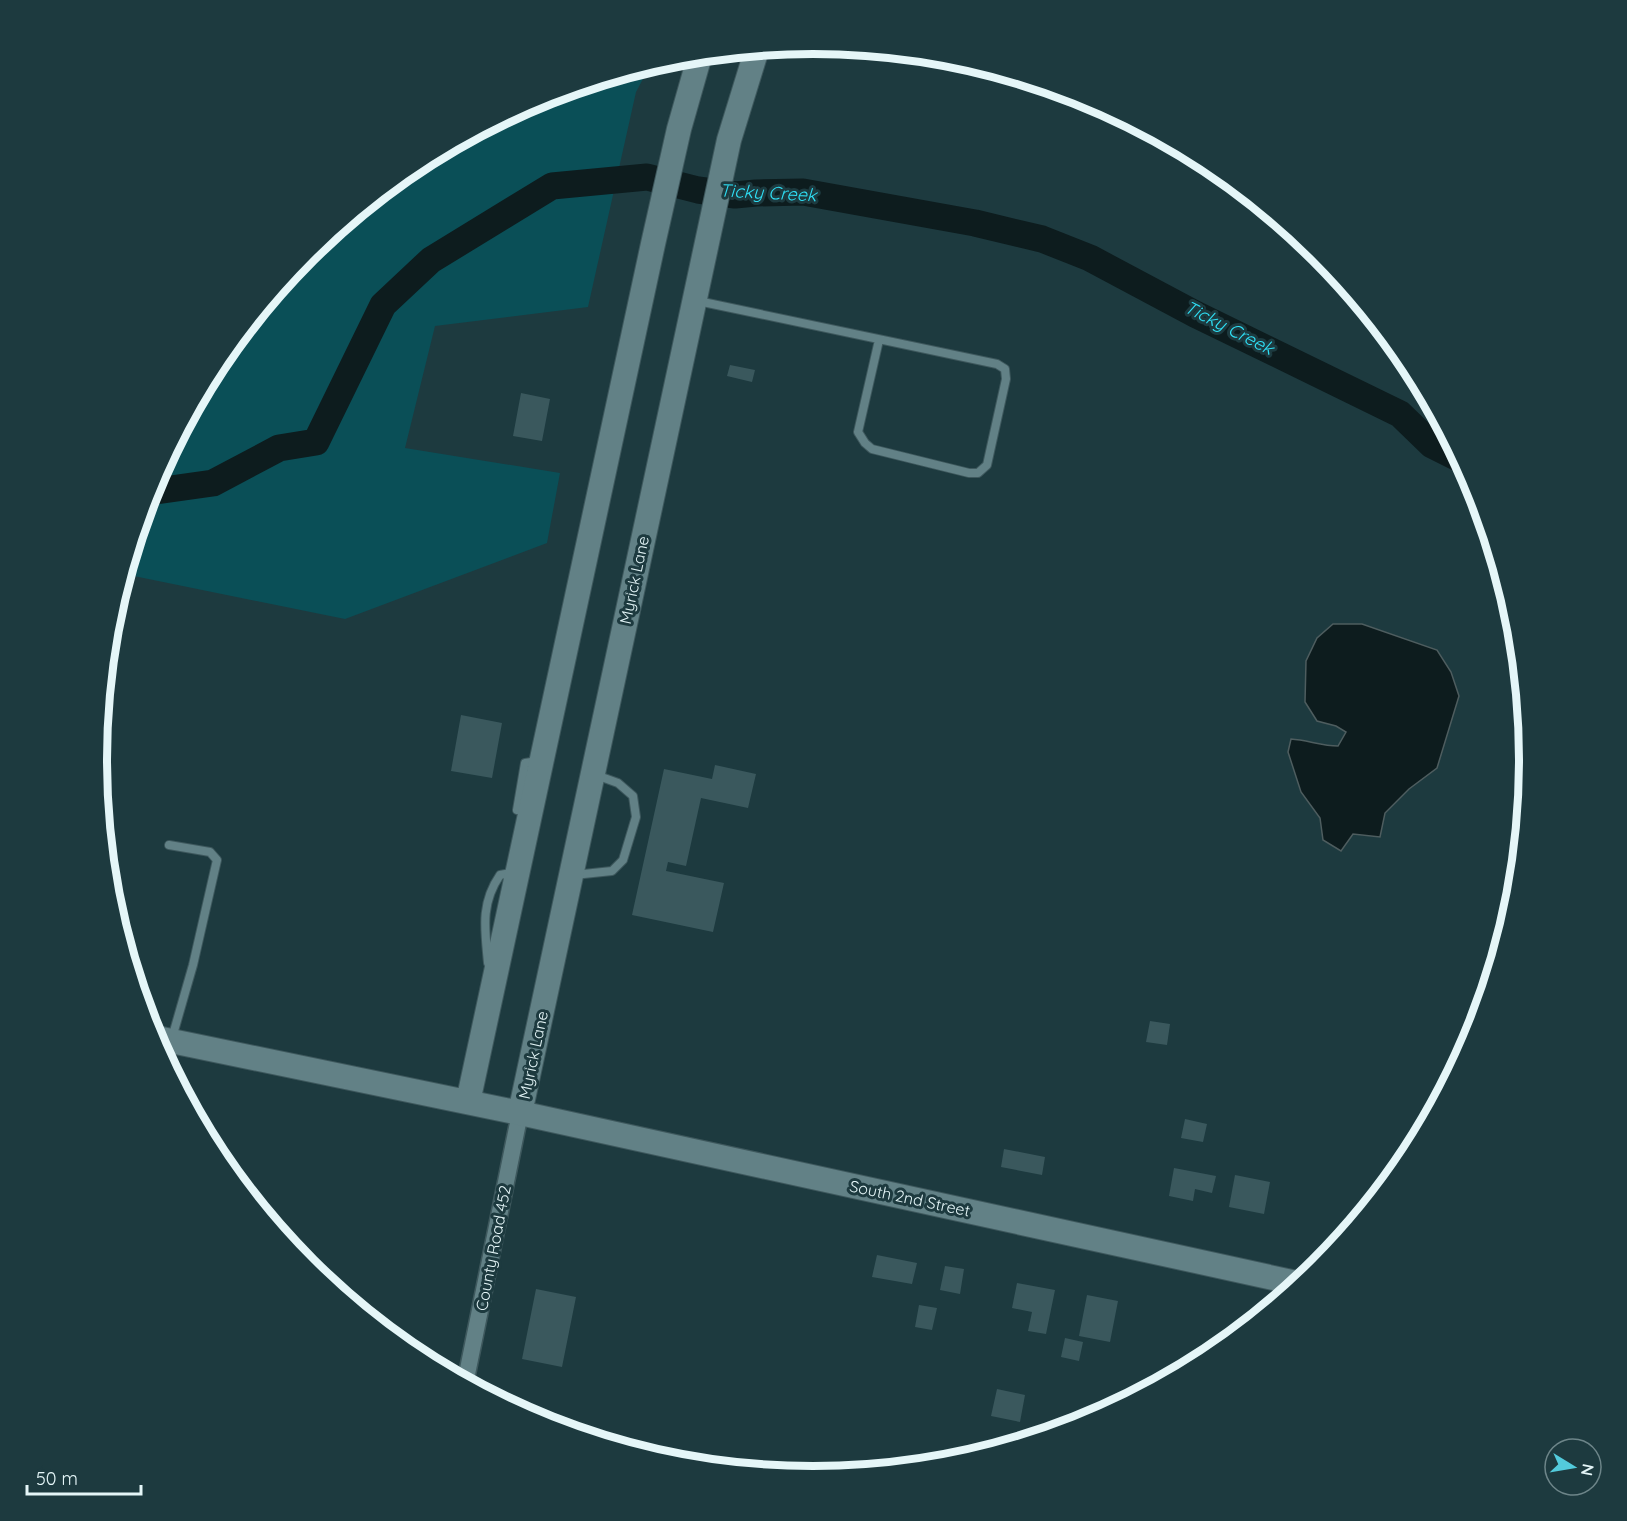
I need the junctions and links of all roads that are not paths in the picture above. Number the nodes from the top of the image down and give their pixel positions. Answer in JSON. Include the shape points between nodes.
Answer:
{"nodes":[{"id":1,"x":755,"y":57,"type":"edge"},
{"id":2,"x":697,"y":64,"type":"edge"},
{"id":3,"x":694,"y":300,"type":"junction"},
{"id":4,"x":879,"y":339,"type":"junction"},
{"id":5,"x":542,"y":761,"type":"junction"},
{"id":6,"x":592,"y":774,"type":"junction"},
{"id":7,"x":517,"y":810,"type":"dead end"},
{"id":8,"x":169,"y":844,"type":"dead end"},
{"id":9,"x":571,"y":875,"type":"junction"},
{"id":10,"x":163,"y":1036,"type":"edge"},
{"id":11,"x":165,"y":1040,"type":"edge"},
{"id":12,"x":468,"y":1102,"type":"junction"},
{"id":13,"x":520,"y":1113,"type":"junction"},
{"id":14,"x":1290,"y":1282,"type":"edge"},
{"id":15,"x":467,"y":1376,"type":"edge"}],
"edges":[{"from":1,"to":3,"type":"street","name":"Myrick Lane","via":[[729,140]]},
{"from":2,"to":5,"type":"street","via":[[653,244]]},
{"from":3,"to":4,"type":"lane"},
{"from":3,"to":6,"type":"street","name":"Myrick Lane"},
{"from":4,"to":4,"type":"lane","via":[[997,364],[1005,369],[987,465],[978,473],[872,449],[865,443],[858,432]]},
{"from":5,"to":7,"type":"lane","via":[[525,763]]},
{"from":5,"to":12,"type":"street"},
{"from":6,"to":9,"type":"street","name":"Myrick Lane"},
{"from":6,"to":9,"type":"lane","via":[[618,783],[633,795],[636,817],[623,860],[612,871]]},
{"from":8,"to":10,"type":"lane","via":[[210,852],[217,860],[193,965]]},
{"from":9,"to":13,"type":"street","name":"Myrick Lane"},
{"from":11,"to":12,"type":"street","name":"South 2nd Street"},
{"from":12,"to":13,"type":"street","name":"South 2nd Street"},
{"from":13,"to":14,"type":"street","name":"South 2nd Street"},
{"from":13,"to":15,"type":"street","name":"County Road 452"}]}
